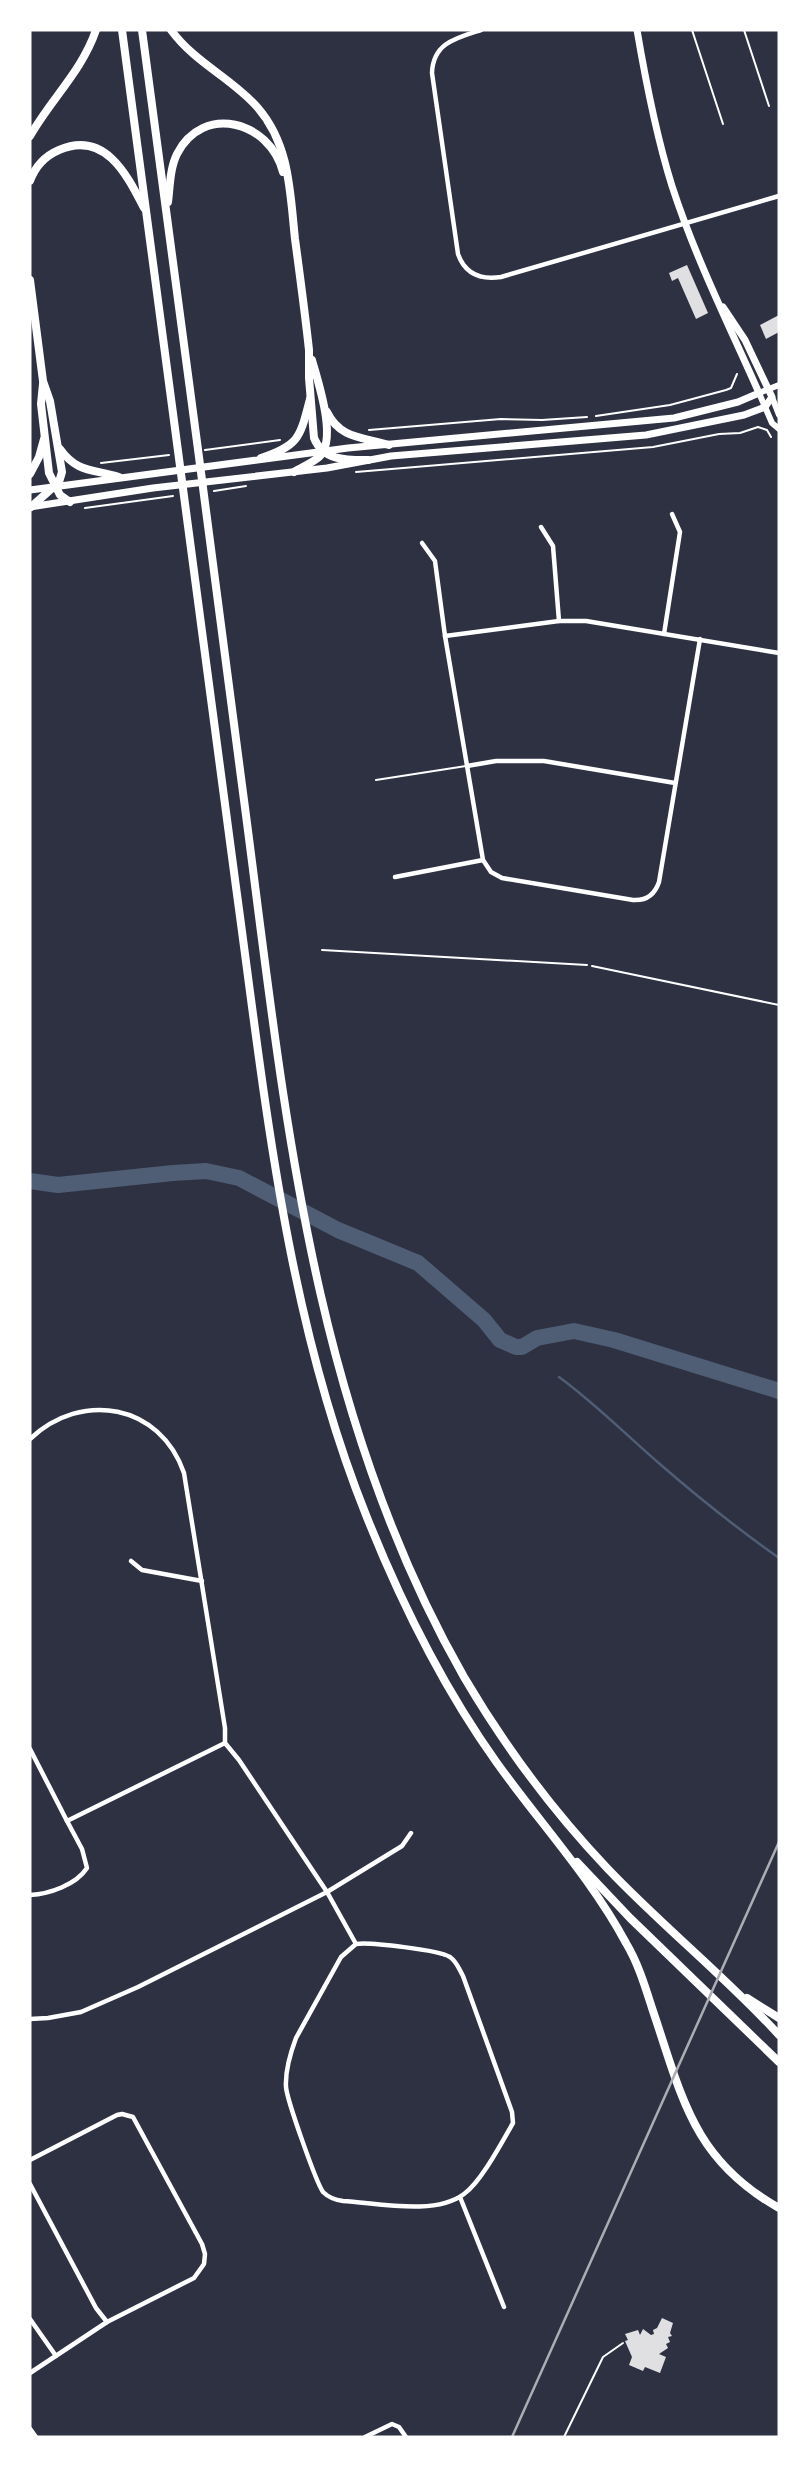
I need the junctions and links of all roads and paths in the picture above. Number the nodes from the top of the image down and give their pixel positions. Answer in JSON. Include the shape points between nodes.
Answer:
{"nodes":[{"id":1,"x":96,"y":30,"type":"edge"},
{"id":2,"x":122,"y":30,"type":"edge"},
{"id":3,"x":142,"y":30,"type":"edge"},
{"id":4,"x":171,"y":30,"type":"edge"},
{"id":5,"x":481,"y":30,"type":"edge"},
{"id":6,"x":637,"y":30,"type":"edge"},
{"id":7,"x":692,"y":30,"type":"edge"},
{"id":8,"x":744,"y":30,"type":"edge"},
{"id":9,"x":769,"y":106,"type":"dead end"},
{"id":10,"x":723,"y":124,"type":"dead end"},
{"id":11,"x":30,"y":136,"type":"edge"},
{"id":12,"x":30,"y":181,"type":"edge"},
{"id":13,"x":289,"y":187,"type":"junction"},
{"id":14,"x":779,"y":196,"type":"edge"},
{"id":15,"x":166,"y":211,"type":"junction"},
{"id":16,"x":147,"y":213,"type":"junction"},
{"id":17,"x":686,"y":224,"type":"junction"},
{"id":18,"x":30,"y":280,"type":"edge"},
{"id":19,"x":720,"y":304,"type":"junction"},
{"id":20,"x":309,"y":350,"type":"junction"},
{"id":21,"x":737,"y":374,"type":"dead end"},
{"id":22,"x":43,"y":381,"type":"junction"},
{"id":23,"x":779,"y":385,"type":"edge"},
{"id":24,"x":759,"y":393,"type":"junction"},
{"id":25,"x":771,"y":393,"type":"junction"},
{"id":26,"x":311,"y":396,"type":"junction"},
{"id":27,"x":322,"y":403,"type":"junction"},
{"id":28,"x":765,"y":407,"type":"junction"},
{"id":29,"x":779,"y":415,"type":"edge"},
{"id":30,"x":779,"y":429,"type":"edge"},
{"id":31,"x":364,"y":430,"type":"dead end"},
{"id":32,"x":44,"y":436,"type":"junction"},
{"id":33,"x":771,"y":437,"type":"dead end"},
{"id":34,"x":286,"y":440,"type":"dead end"},
{"id":35,"x":388,"y":445,"type":"junction"},
{"id":36,"x":59,"y":447,"type":"junction"},
{"id":37,"x":205,"y":450,"type":"dead end"},
{"id":38,"x":323,"y":451,"type":"junction"},
{"id":39,"x":171,"y":455,"type":"dead end"},
{"id":40,"x":261,"y":458,"type":"junction"},
{"id":41,"x":368,"y":460,"type":"junction"},
{"id":42,"x":100,"y":463,"type":"dead end"},
{"id":43,"x":295,"y":472,"type":"junction"},
{"id":44,"x":354,"y":472,"type":"dead end"},
{"id":45,"x":30,"y":474,"type":"edge"},
{"id":46,"x":119,"y":477,"type":"junction"},
{"id":47,"x":54,"y":487,"type":"junction"},
{"id":48,"x":30,"y":490,"type":"edge"},
{"id":49,"x":155,"y":498,"type":"dead end"},
{"id":50,"x":71,"y":502,"type":"junction"},
{"id":51,"x":30,"y":507,"type":"edge"},
{"id":52,"x":81,"y":508,"type":"dead end"},
{"id":53,"x":673,"y":514,"type":"dead end"},
{"id":54,"x":541,"y":527,"type":"dead end"},
{"id":55,"x":422,"y":543,"type":"dead end"},
{"id":56,"x":559,"y":621,"type":"junction"},
{"id":57,"x":664,"y":634,"type":"junction"},
{"id":58,"x":445,"y":636,"type":"junction"},
{"id":59,"x":700,"y":639,"type":"junction"},
{"id":60,"x":779,"y":653,"type":"edge"},
{"id":61,"x":467,"y":766,"type":"junction"},
{"id":62,"x":376,"y":780,"type":"dead end"},
{"id":63,"x":675,"y":783,"type":"junction"},
{"id":64,"x":483,"y":860,"type":"junction"},
{"id":65,"x":395,"y":877,"type":"dead end"},
{"id":66,"x":322,"y":950,"type":"dead end"},
{"id":67,"x":592,"y":966,"type":"joint"},
{"id":68,"x":779,"y":1004,"type":"edge"},
{"id":69,"x":30,"y":1439,"type":"edge"},
{"id":70,"x":131,"y":1561,"type":"dead end"},
{"id":71,"x":202,"y":1581,"type":"junction"},
{"id":72,"x":225,"y":1743,"type":"junction"},
{"id":73,"x":30,"y":1749,"type":"edge"},
{"id":74,"x":67,"y":1821,"type":"junction"},
{"id":75,"x":548,"y":1830,"type":"junction"},
{"id":76,"x":411,"y":1833,"type":"dead end"},
{"id":77,"x":327,"y":1892,"type":"junction"},
{"id":78,"x":30,"y":1895,"type":"edge"},
{"id":79,"x":356,"y":1944,"type":"junction"},
{"id":80,"x":730,"y":1987,"type":"junction"},
{"id":81,"x":779,"y":2018,"type":"edge"},
{"id":82,"x":30,"y":2019,"type":"edge"},
{"id":83,"x":779,"y":2035,"type":"edge"},
{"id":84,"x":779,"y":2062,"type":"edge"},
{"id":85,"x":30,"y":2160,"type":"edge"},
{"id":86,"x":30,"y":2184,"type":"edge"},
{"id":87,"x":460,"y":2197,"type":"junction"},
{"id":88,"x":779,"y":2208,"type":"edge"},
{"id":89,"x":504,"y":2307,"type":"dead end"},
{"id":90,"x":30,"y":2319,"type":"edge"},
{"id":91,"x":107,"y":2322,"type":"junction"},
{"id":92,"x":623,"y":2343,"type":"dead end"},
{"id":93,"x":56,"y":2356,"type":"junction"},
{"id":94,"x":30,"y":2373,"type":"edge"},
{"id":95,"x":30,"y":2430,"type":"edge"},
{"id":96,"x":35,"y":2437,"type":"edge"},
{"id":97,"x":365,"y":2437,"type":"edge"},
{"id":98,"x":405,"y":2437,"type":"edge"},
{"id":99,"x":564,"y":2437,"type":"edge"}],
"edges":[{"from":1,"to":11,"type":"highway","via":[[79,68]]},
{"from":2,"to":16,"type":"highway"},
{"from":3,"to":15,"type":"highway"},
{"from":4,"to":13,"type":"highway","via":[[201,62],[258,107],[280,144]]},
{"from":5,"to":17,"type":"street","via":[[447,42],[433,60],[432,74],[458,254],[472,273],[482,278],[501,277]]},
{"from":6,"to":17,"type":"main road","via":[[659,139]]},
{"from":7,"to":10,"type":"path"},
{"from":8,"to":9,"type":"path"},
{"from":12,"to":16,"type":"highway","via":[[39,164],[58,150],[82,145],[96,148],[128,177]]},
{"from":13,"to":15,"type":"highway","via":[[276,153],[263,137],[243,126],[219,124],[194,133],[177,154]]},
{"from":13,"to":20,"type":"highway"},
{"from":14,"to":17,"type":"street"},
{"from":15,"to":80,"type":"highway","via":[[277,1051],[308,1239],[355,1428],[412,1578],[472,1691],[508,1746],[608,1868]]},
{"from":16,"to":75,"type":"highway","via":[[280,1194],[319,1372],[339,1441],[398,1592],[448,1688]]},
{"from":17,"to":19,"type":"main road"},
{"from":18,"to":22,"type":"highway"},
{"from":19,"to":24,"type":"main road"},
{"from":19,"to":25,"type":"main road","via":[[738,328]]},
{"from":20,"to":26,"type":"highway"},
{"from":20,"to":27,"type":"highway"},
{"from":21,"to":31,"type":"path","via":[[731,388],[670,405],[595,416]]},
{"from":22,"to":32,"type":"highway"},
{"from":22,"to":36,"type":"highway"},
{"from":23,"to":25,"type":"main road"},
{"from":24,"to":25,"type":"main road"},
{"from":24,"to":28,"type":"main road"},
{"from":24,"to":35,"type":"main road","via":[[674,418]]},
{"from":25,"to":28,"type":"main road"},
{"from":25,"to":29,"type":"main road"},
{"from":26,"to":38,"type":"highway","via":[[314,438]]},
{"from":26,"to":40,"type":"highway","via":[[297,439],[284,451]]},
{"from":27,"to":35,"type":"highway","via":[[342,432]]},
{"from":27,"to":38,"type":"highway","via":[[328,436]]},
{"from":28,"to":30,"type":"main road"},
{"from":28,"to":41,"type":"main road","via":[[646,435]]},
{"from":32,"to":45,"type":"highway"},
{"from":32,"to":47,"type":"highway"},
{"from":33,"to":44,"type":"path","via":[[758,427],[653,447]]},
{"from":34,"to":37,"type":"path"},
{"from":35,"to":38,"type":"main road"},
{"from":36,"to":46,"type":"highway","via":[[81,469]]},
{"from":36,"to":47,"type":"highway","via":[[62,472]]},
{"from":38,"to":40,"type":"main road"},
{"from":38,"to":41,"type":"highway","via":[[336,459]]},
{"from":38,"to":43,"type":"highway"},
{"from":39,"to":42,"type":"path"},
{"from":40,"to":46,"type":"main road"},
{"from":41,"to":43,"type":"main road"},
{"from":43,"to":50,"type":"main road"},
{"from":46,"to":47,"type":"main road"},
{"from":47,"to":48,"type":"main road"},
{"from":47,"to":50,"type":"highway"},
{"from":47,"to":51,"type":"highway"},
{"from":49,"to":52,"type":"path"},
{"from":50,"to":51,"type":"main road"},
{"from":53,"to":57,"type":"street","via":[[680,532]]},
{"from":54,"to":56,"type":"street","via":[[553,546]]},
{"from":55,"to":58,"type":"street","via":[[435,561]]},
{"from":56,"to":57,"type":"street"},
{"from":56,"to":58,"type":"street"},
{"from":57,"to":59,"type":"street"},
{"from":58,"to":61,"type":"street"},
{"from":59,"to":60,"type":"street"},
{"from":59,"to":63,"type":"street"},
{"from":61,"to":62,"type":"lane"},
{"from":61,"to":63,"type":"street","via":[[544,761]]},
{"from":61,"to":64,"type":"street"},
{"from":63,"to":64,"type":"street","via":[[659,882],[647,898],[633,900],[502,878]]},
{"from":64,"to":65,"type":"street"},
{"from":66,"to":67,"type":"path"},
{"from":67,"to":68,"type":"lane"},
{"from":69,"to":71,"type":"street","via":[[55,1421],[88,1410],[138,1417],[157,1430],[184,1473]]},
{"from":70,"to":71,"type":"street","via":[[142,1570]]},
{"from":71,"to":72,"type":"street"},
{"from":72,"to":74,"type":"street"},
{"from":72,"to":77,"type":"street"},
{"from":73,"to":74,"type":"street"},
{"from":74,"to":78,"type":"street","via":[[87,1868],[63,1886]]},
{"from":75,"to":84,"type":"highway"},
{"from":75,"to":88,"type":"highway","via":[[625,1940],[695,2128],[733,2175]]},
{"from":76,"to":77,"type":"street","via":[[402,1846]]},
{"from":77,"to":79,"type":"street"},
{"from":77,"to":82,"type":"street","via":[[98,2006]]},
{"from":79,"to":87,"type":"street","via":[[445,1955],[463,1976],[513,2123],[472,2187]]},
{"from":79,"to":87,"type":"street","via":[[341,1957],[296,2038],[286,2072],[288,2097],[321,2189],[343,2201],[421,2206]]},
{"from":80,"to":81,"type":"highway"},
{"from":80,"to":83,"type":"highway"},
{"from":85,"to":91,"type":"street","via":[[117,2115],[128,2114],[137,2122],[197,2235],[205,2258],[197,2276]]},
{"from":86,"to":91,"type":"street"},
{"from":87,"to":89,"type":"street"},
{"from":90,"to":93,"type":"street"},
{"from":91,"to":93,"type":"street"},
{"from":92,"to":99,"type":"lane","via":[[603,2357]]},
{"from":93,"to":94,"type":"street"},
{"from":95,"to":96,"type":"main road"},
{"from":97,"to":98,"type":"street","via":[[392,2424],[400,2427]]}]}
